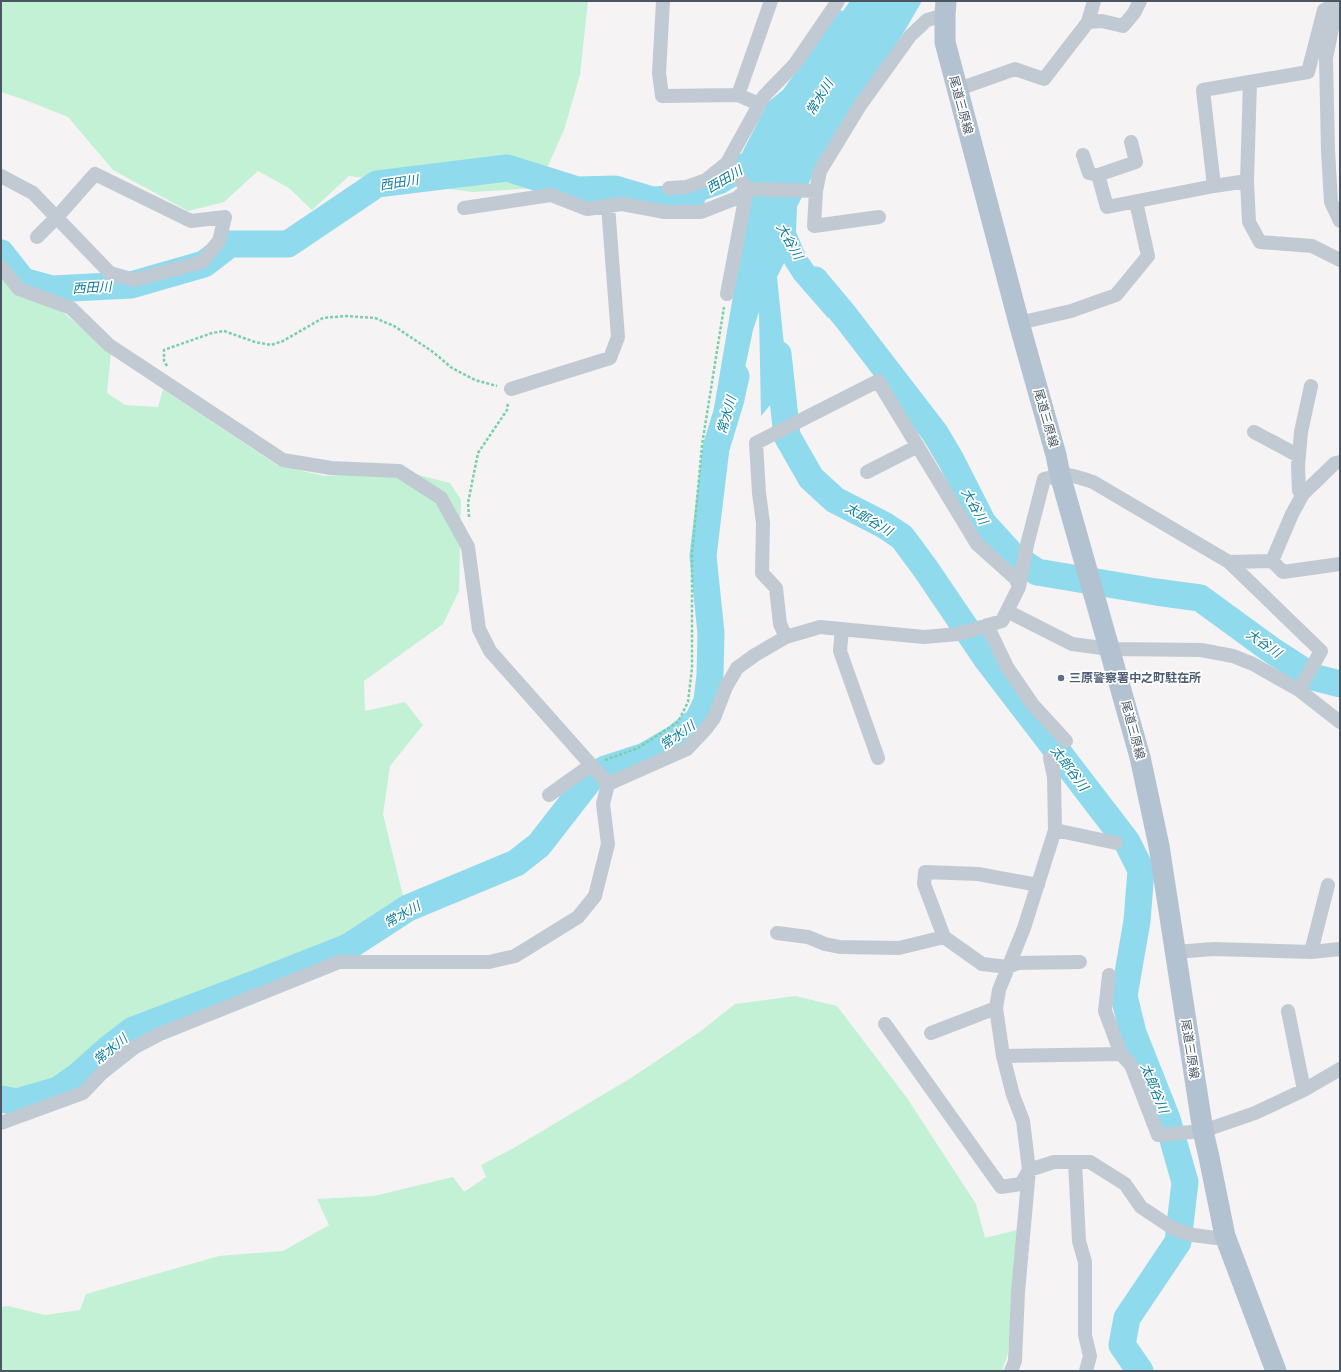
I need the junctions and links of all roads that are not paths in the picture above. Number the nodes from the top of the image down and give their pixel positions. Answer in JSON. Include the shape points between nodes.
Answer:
{"nodes":[{"id":1,"x":664,"y":1,"type":"edge"},
{"id":2,"x":771,"y":1,"type":"edge"},
{"id":3,"x":838,"y":1,"type":"edge"},
{"id":4,"x":1094,"y":1,"type":"edge"},
{"id":5,"x":1140,"y":1,"type":"edge"},
{"id":6,"x":1338,"y":3,"type":"edge"},
{"id":7,"x":946,"y":8,"type":"edge"},
{"id":8,"x":1088,"y":22,"type":"junction"},
{"id":9,"x":1250,"y":82,"type":"junction"},
{"id":10,"x":956,"y":90,"type":"junction"},
{"id":11,"x":738,"y":95,"type":"junction"},
{"id":12,"x":759,"y":104,"type":"junction"},
{"id":13,"x":1131,"y":142,"type":"dead end"},
{"id":14,"x":1083,"y":155,"type":"dead end"},
{"id":15,"x":727,"y":163,"type":"junction"},
{"id":16,"x":1098,"y":175,"type":"junction"},
{"id":17,"x":1,"y":176,"type":"edge"},
{"id":18,"x":1247,"y":182,"type":"junction"},
{"id":19,"x":1214,"y":186,"type":"junction"},
{"id":20,"x":669,"y":188,"type":"dead end"},
{"id":21,"x":746,"y":190,"type":"junction"},
{"id":22,"x":816,"y":191,"type":"junction"},
{"id":23,"x":1136,"y":202,"type":"junction"},
{"id":24,"x":608,"y":206,"type":"junction"},
{"id":25,"x":464,"y":208,"type":"dead end"},
{"id":26,"x":57,"y":217,"type":"junction"},
{"id":27,"x":879,"y":217,"type":"dead end"},
{"id":28,"x":1340,"y":221,"type":"edge"},
{"id":29,"x":37,"y":237,"type":"dead end"},
{"id":30,"x":1340,"y":260,"type":"edge"},
{"id":31,"x":1,"y":267,"type":"edge"},
{"id":32,"x":727,"y":294,"type":"road end"},
{"id":33,"x":1019,"y":324,"type":"junction"},
{"id":34,"x":1311,"y":386,"type":"dead end"},
{"id":35,"x":511,"y":389,"type":"road end"},
{"id":36,"x":1254,"y":432,"type":"dead end"},
{"id":37,"x":918,"y":446,"type":"junction"},
{"id":38,"x":1299,"y":456,"type":"junction"},
{"id":39,"x":1340,"y":462,"type":"edge"},
{"id":40,"x":867,"y":472,"type":"dead end"},
{"id":41,"x":1060,"y":475,"type":"junction"},
{"id":42,"x":1303,"y":494,"type":"junction"},
{"id":43,"x":1272,"y":561,"type":"junction"},
{"id":44,"x":1228,"y":562,"type":"junction"},
{"id":45,"x":1340,"y":564,"type":"edge"},
{"id":46,"x":1019,"y":587,"type":"junction"},
{"id":47,"x":1007,"y":611,"type":"junction"},
{"id":48,"x":982,"y":627,"type":"junction"},
{"id":49,"x":842,"y":629,"type":"junction"},
{"id":50,"x":786,"y":637,"type":"junction"},
{"id":51,"x":1110,"y":649,"type":"junction"},
{"id":52,"x":1299,"y":690,"type":"junction"},
{"id":53,"x":1340,"y":722,"type":"edge"},
{"id":54,"x":1066,"y":741,"type":"dead end"},
{"id":55,"x":878,"y":758,"type":"dead end"},
{"id":56,"x":1050,"y":758,"type":"dead end"},
{"id":57,"x":592,"y":765,"type":"junction"},
{"id":58,"x":608,"y":784,"type":"junction"},
{"id":59,"x":549,"y":795,"type":"dead end"},
{"id":60,"x":1055,"y":830,"type":"junction"},
{"id":61,"x":1116,"y":843,"type":"dead end"},
{"id":62,"x":1038,"y":885,"type":"junction"},
{"id":63,"x":1328,"y":885,"type":"dead end"},
{"id":64,"x":777,"y":933,"type":"dead end"},
{"id":65,"x":944,"y":938,"type":"junction"},
{"id":66,"x":1340,"y":949,"type":"edge"},
{"id":67,"x":1175,"y":952,"type":"junction"},
{"id":68,"x":1311,"y":952,"type":"junction"},
{"id":69,"x":1080,"y":962,"type":"dead end"},
{"id":70,"x":1008,"y":967,"type":"junction"},
{"id":71,"x":1109,"y":975,"type":"dead end"},
{"id":72,"x":996,"y":1008,"type":"junction"},
{"id":73,"x":1288,"y":1011,"type":"dead end"},
{"id":74,"x":885,"y":1024,"type":"dead end"},
{"id":75,"x":932,"y":1033,"type":"dead end"},
{"id":76,"x":1121,"y":1054,"type":"junction"},
{"id":77,"x":1003,"y":1056,"type":"junction"},
{"id":78,"x":1340,"y":1069,"type":"edge"},
{"id":79,"x":1304,"y":1090,"type":"junction"},
{"id":80,"x":1,"y":1123,"type":"edge"},
{"id":81,"x":1203,"y":1131,"type":"junction"},
{"id":82,"x":1075,"y":1162,"type":"junction"},
{"id":83,"x":1030,"y":1170,"type":"junction"},
{"id":84,"x":1226,"y":1236,"type":"junction"},
{"id":85,"x":1011,"y":1371,"type":"edge"},
{"id":86,"x":1086,"y":1371,"type":"edge"},
{"id":87,"x":1276,"y":1371,"type":"edge"}],
"edges":[{"from":1,"to":11,"type":"street","via":[[659,73],[662,96]]},
{"from":2,"to":11,"type":"street"},
{"from":3,"to":12,"type":"street","via":[[795,64]]},
{"from":4,"to":8,"type":"street"},
{"from":5,"to":8,"type":"street","via":[[1123,26],[1102,21]]},
{"from":6,"to":9,"type":"street","via":[[1324,10],[1308,72]]},
{"from":6,"to":28,"type":"street","via":[[1326,58],[1331,202]]},
{"from":7,"to":10,"type":"main road","name":"尾道三原線","via":[[945,42]]},
{"from":7,"to":22,"type":"street","via":[[927,20],[910,36],[859,107],[820,171]]},
{"from":8,"to":10,"type":"street","via":[[1044,79],[1015,69]]},
{"from":9,"to":18,"type":"street"},
{"from":9,"to":19,"type":"street","via":[[1203,90]]},
{"from":10,"to":33,"type":"main road","name":"尾道三原線"},
{"from":11,"to":12,"type":"street"},
{"from":12,"to":15,"type":"street"},
{"from":13,"to":16,"type":"street","via":[[1136,162]]},
{"from":14,"to":16,"type":"street","via":[[1089,173]]},
{"from":15,"to":20,"type":"street","via":[[706,180],[686,188]]},
{"from":15,"to":21,"type":"street"},
{"from":16,"to":23,"type":"street","via":[[1107,207]]},
{"from":17,"to":26,"type":"street","via":[[33,193]]},
{"from":18,"to":19,"type":"street"},
{"from":18,"to":30,"type":"street","via":[[1249,222],[1260,242],[1312,246]]},
{"from":19,"to":23,"type":"street"},
{"from":21,"to":22,"type":"street"},
{"from":21,"to":24,"type":"street","via":[[737,198],[701,212],[665,212],[622,204]]},
{"from":21,"to":32,"type":"street"},
{"from":22,"to":27,"type":"street","via":[[814,226]]},
{"from":23,"to":33,"type":"street","via":[[1148,256],[1116,295],[1071,311]]},
{"from":24,"to":25,"type":"street","via":[[587,209],[551,195]]},
{"from":24,"to":35,"type":"street","via":[[618,337],[610,358]]},
{"from":26,"to":26,"type":"street","via":[[95,174],[191,221],[225,217],[219,240],[202,262],[134,280],[110,273]]},
{"from":26,"to":29,"type":"street"},
{"from":31,"to":57,"type":"street","via":[[19,289],[71,308],[109,345],[283,460],[331,468],[399,471],[441,498],[468,547],[479,629],[490,651]]},
{"from":33,"to":41,"type":"main road","name":"尾道三原線"},
{"from":34,"to":38,"type":"street","via":[[1301,432]]},
{"from":36,"to":38,"type":"street"},
{"from":37,"to":40,"type":"street"},
{"from":37,"to":46,"type":"street","via":[[977,544],[1016,579]]},
{"from":37,"to":50,"type":"street","via":[[878,381],[756,443],[763,522],[762,572],[776,588],[780,624]]},
{"from":38,"to":42,"type":"street","via":[[1299,491]]},
{"from":39,"to":42,"type":"street","via":[[1335,463]]},
{"from":41,"to":44,"type":"street","via":[[1071,474],[1093,482]]},
{"from":41,"to":46,"type":"street","via":[[1044,479]]},
{"from":41,"to":51,"type":"main road","name":"尾道三原線"},
{"from":42,"to":43,"type":"street"},
{"from":43,"to":44,"type":"street"},
{"from":43,"to":45,"type":"street","via":[[1283,572]]},
{"from":44,"to":52,"type":"street","via":[[1321,650]]},
{"from":46,"to":47,"type":"street"},
{"from":47,"to":48,"type":"street","via":[[1002,621]]},
{"from":47,"to":51,"type":"street","via":[[1072,644]]},
{"from":48,"to":49,"type":"street","via":[[958,634],[924,637]]},
{"from":48,"to":54,"type":"street","via":[[1033,705]]},
{"from":49,"to":50,"type":"street","via":[[820,627]]},
{"from":49,"to":55,"type":"street","via":[[840,651]]},
{"from":50,"to":58,"type":"street","via":[[737,668],[726,687],[714,718],[686,749]]},
{"from":51,"to":52,"type":"street","via":[[1201,650],[1233,656],[1253,664]]},
{"from":51,"to":67,"type":"main road","name":"尾道三原線","via":[[1144,772],[1159,846]]},
{"from":52,"to":53,"type":"street"},
{"from":56,"to":60,"type":"street","via":[[1054,777]]},
{"from":57,"to":58,"type":"street"},
{"from":57,"to":59,"type":"street"},
{"from":58,"to":80,"type":"street","via":[[603,804],[608,844],[595,896],[578,918],[515,956],[489,962],[339,962],[160,1034],[135,1047],[83,1093]]},
{"from":60,"to":61,"type":"street"},
{"from":60,"to":62,"type":"street"},
{"from":62,"to":65,"type":"street","via":[[978,874],[925,872],[924,884]]},
{"from":62,"to":70,"type":"street"},
{"from":63,"to":68,"type":"street"},
{"from":64,"to":65,"type":"street","via":[[808,937],[840,948],[898,948]]},
{"from":65,"to":70,"type":"street","via":[[982,964]]},
{"from":66,"to":68,"type":"street"},
{"from":67,"to":68,"type":"street","via":[[1214,949]]},
{"from":67,"to":81,"type":"main road","name":"尾道三原線"},
{"from":69,"to":70,"type":"street","via":[[1018,963]]},
{"from":70,"to":72,"type":"street","via":[[999,990]]},
{"from":71,"to":76,"type":"street","via":[[1105,1010]]},
{"from":72,"to":75,"type":"street"},
{"from":72,"to":77,"type":"street"},
{"from":73,"to":79,"type":"street"},
{"from":74,"to":83,"type":"street","via":[[1001,1187],[1021,1184]]},
{"from":76,"to":77,"type":"street"},
{"from":76,"to":81,"type":"street","via":[[1131,1065],[1158,1135]]},
{"from":77,"to":83,"type":"street","via":[[1023,1121]]},
{"from":78,"to":79,"type":"street"},
{"from":79,"to":81,"type":"street","via":[[1255,1113]]},
{"from":81,"to":84,"type":"main road","name":"尾道三原線"},
{"from":82,"to":83,"type":"street","via":[[1054,1162]]},
{"from":82,"to":84,"type":"street","via":[[1090,1162],[1125,1184],[1141,1207],[1174,1229],[1193,1236]]},
{"from":82,"to":86,"type":"street","via":[[1079,1241],[1085,1262],[1085,1335],[1090,1356]]},
{"from":83,"to":85,"type":"street","via":[[1018,1292],[1015,1361]]},
{"from":84,"to":87,"type":"main road","name":"尾道三原線"}]}
